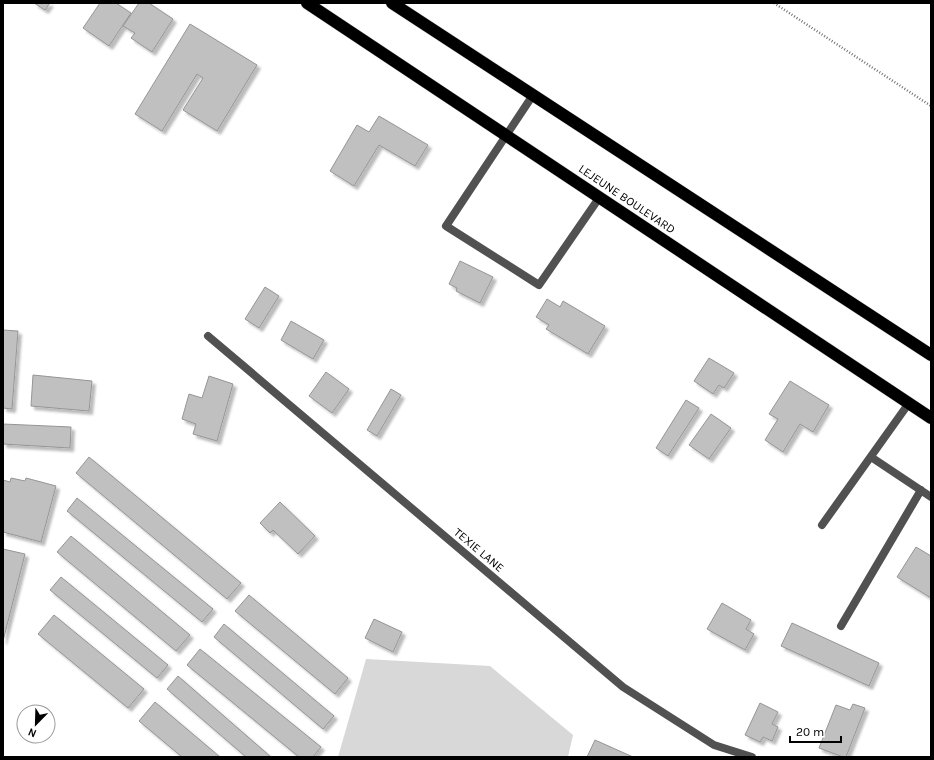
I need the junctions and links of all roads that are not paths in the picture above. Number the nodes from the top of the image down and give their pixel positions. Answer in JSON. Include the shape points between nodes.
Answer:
{"nodes":[{"id":1,"x":307,"y":3,"type":"edge"},
{"id":2,"x":392,"y":3,"type":"edge"},
{"id":3,"x":532,"y":95,"type":"junction"},
{"id":4,"x":506,"y":135,"type":"junction"},
{"id":5,"x":599,"y":198,"type":"junction"},
{"id":6,"x":208,"y":336,"type":"dead end"},
{"id":7,"x":931,"y":355,"type":"edge"},
{"id":8,"x":909,"y":403,"type":"junction"},
{"id":9,"x":931,"y":418,"type":"edge"},
{"id":10,"x":872,"y":457,"type":"junction"},
{"id":11,"x":920,"y":490,"type":"junction"},
{"id":12,"x":931,"y":498,"type":"edge"},
{"id":13,"x":822,"y":525,"type":"dead end"},
{"id":14,"x":841,"y":626,"type":"dead end"},
{"id":15,"x":752,"y":757,"type":"edge"}],
"edges":[{"from":1,"to":4,"type":"highway","name":"LEJEUNE BOULEVARD"},
{"from":2,"to":3,"type":"highway"},
{"from":3,"to":4,"type":"street"},
{"from":3,"to":7,"type":"highway"},
{"from":4,"to":5,"type":"highway","name":"LEJEUNE BOULEVARD"},
{"from":4,"to":5,"type":"street","via":[[446,226],[539,286]]},
{"from":5,"to":8,"type":"highway","name":"LEJEUNE BOULEVARD"},
{"from":6,"to":15,"type":"street","name":"TEXIE LANE","via":[[623,687],[714,745]]},
{"from":8,"to":9,"type":"highway","name":"LEJEUNE BOULEVARD"},
{"from":8,"to":10,"type":"street"},
{"from":10,"to":11,"type":"street"},
{"from":10,"to":13,"type":"street"},
{"from":11,"to":12,"type":"street"},
{"from":11,"to":14,"type":"street"}]}
